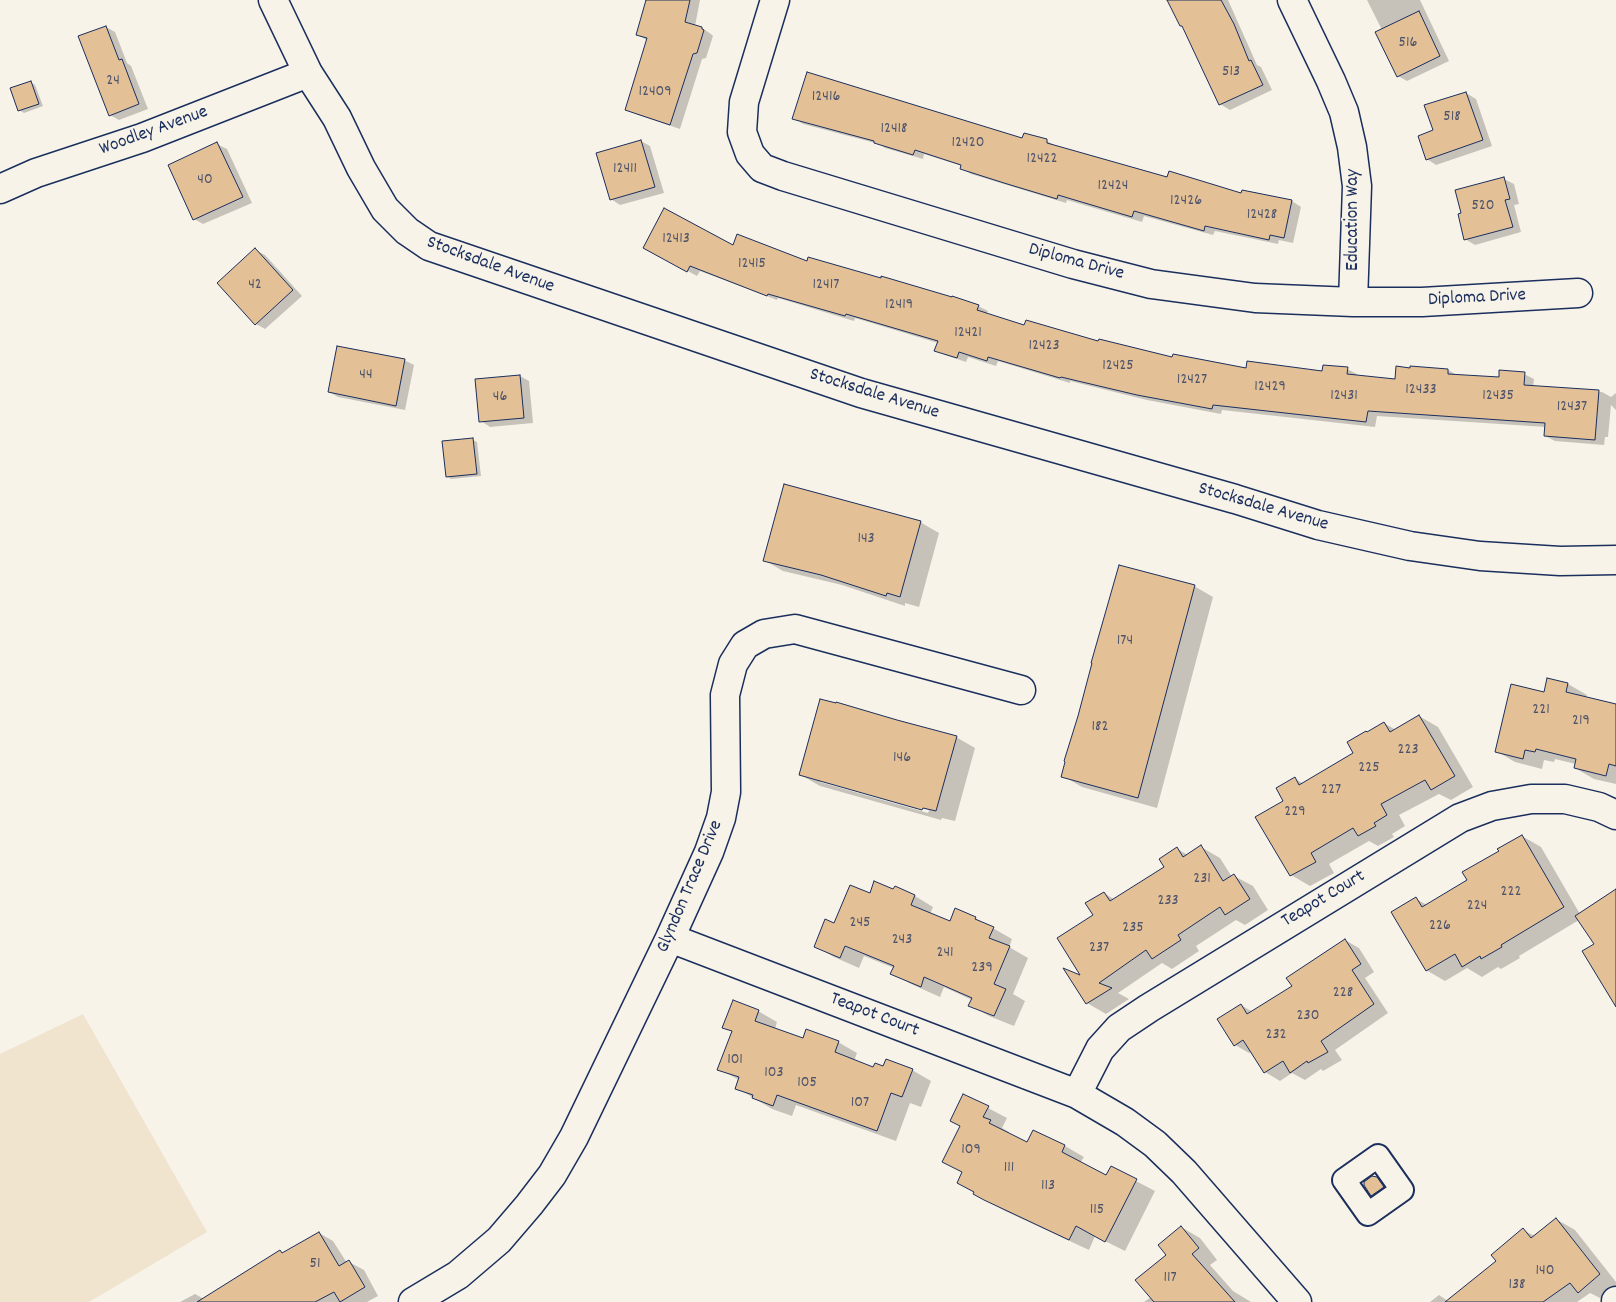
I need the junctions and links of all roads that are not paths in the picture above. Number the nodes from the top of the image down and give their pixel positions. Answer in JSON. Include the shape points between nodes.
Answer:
{"nodes":[{"id":1,"x":273,"y":0,"type":"edge"},
{"id":2,"x":775,"y":0,"type":"edge"},
{"id":3,"x":1292,"y":0,"type":"edge"},
{"id":4,"x":308,"y":73,"type":"junction"},
{"id":5,"x":0,"y":189,"type":"edge"},
{"id":6,"x":1578,"y":293,"type":"dead end"},
{"id":7,"x":1353,"y":302,"type":"junction"},
{"id":8,"x":1616,"y":560,"type":"edge"},
{"id":9,"x":1021,"y":690,"type":"dead end"},
{"id":10,"x":1616,"y":815,"type":"edge"},
{"id":11,"x":670,"y":938,"type":"junction"},
{"id":12,"x":1077,"y":1094,"type":"junction"},
{"id":13,"x":413,"y":1302,"type":"edge"},
{"id":14,"x":1297,"y":1302,"type":"edge"}],
"edges":[{"from":1,"to":4,"type":"street","name":"Stocksdale Avenue"},
{"from":2,"to":7,"type":"street","name":"Diploma Drive","via":[[744,102],[742,132],[750,154],[762,168],[1064,262],[1152,284],[1255,298]]},
{"from":3,"to":7,"type":"street","name":"Education Way","via":[[1344,112],[1352,147],[1357,186]]},
{"from":4,"to":5,"type":"street","name":"Woodley Avenue"},
{"from":4,"to":8,"type":"street","name":"Stocksdale Avenue","via":[[337,118],[385,209],[428,246],[861,393],[1318,525],[1410,546],[1480,556],[1560,561]]},
{"from":6,"to":7,"type":"street","name":"Diploma Drive","via":[[1422,302]]},
{"from":9,"to":11,"type":"street","name":"Glyndon Trace Drive","via":[[795,629],[764,634],[744,645],[733,664],[725,695],[726,792],[721,818]]},
{"from":10,"to":12,"type":"street","name":"Teapot Court","via":[[1599,807],[1564,799],[1531,799],[1492,806],[1460,818],[1119,1028],[1100,1049]]},
{"from":11,"to":12,"type":"street","name":"Teapot Court"},
{"from":11,"to":13,"type":"street","name":"Glyndon Trace Drive","via":[[574,1137],[552,1175],[499,1240],[458,1275]]},
{"from":12,"to":14,"type":"street","name":"Teapot Court","via":[[1155,1144],[1184,1172]]}]}
